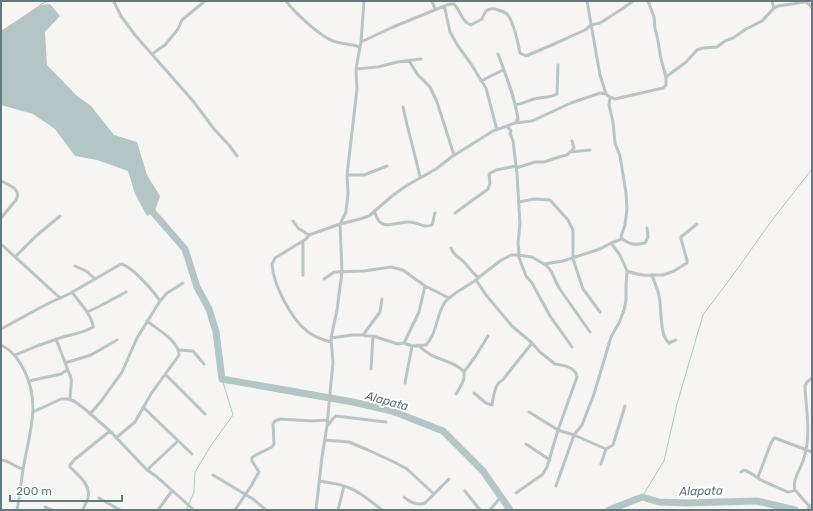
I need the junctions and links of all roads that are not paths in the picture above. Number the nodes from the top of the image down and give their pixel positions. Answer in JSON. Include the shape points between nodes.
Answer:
{"nodes":[{"id":1,"x":115,"y":1,"type":"edge"},
{"id":2,"x":205,"y":1,"type":"edge"},
{"id":3,"x":286,"y":1,"type":"edge"},
{"id":4,"x":364,"y":1,"type":"edge"},
{"id":5,"x":432,"y":1,"type":"edge"},
{"id":6,"x":587,"y":1,"type":"edge"},
{"id":7,"x":633,"y":1,"type":"edge"},
{"id":8,"x":648,"y":1,"type":"edge"},
{"id":9,"x":772,"y":1,"type":"edge"},
{"id":10,"x":442,"y":7,"type":"junction"},
{"id":11,"x":774,"y":8,"type":"junction"},
{"id":12,"x":812,"y":8,"type":"edge"},
{"id":13,"x":435,"y":9,"type":"junction"},
{"id":14,"x":591,"y":25,"type":"junction"},
{"id":15,"x":361,"y":42,"type":"junction"},
{"id":16,"x":360,"y":48,"type":"junction"},
{"id":17,"x":152,"y":54,"type":"junction"},
{"id":18,"x":498,"y":54,"type":"dead end"},
{"id":19,"x":421,"y":59,"type":"dead end"},
{"id":20,"x":409,"y":61,"type":"junction"},
{"id":21,"x":558,"y":65,"type":"dead end"},
{"id":22,"x":356,"y":69,"type":"junction"},
{"id":23,"x":503,"y":70,"type":"junction"},
{"id":24,"x":666,"y":77,"type":"junction"},
{"id":25,"x":481,"y":81,"type":"junction"},
{"id":26,"x":606,"y":94,"type":"junction"},
{"id":27,"x":610,"y":98,"type":"junction"},
{"id":28,"x":515,"y":105,"type":"junction"},
{"id":29,"x":403,"y":107,"type":"dead end"},
{"id":30,"x":515,"y":123,"type":"junction"},
{"id":31,"x":507,"y":126,"type":"junction"},
{"id":32,"x":497,"y":130,"type":"junction"},
{"id":33,"x":572,"y":141,"type":"dead end"},
{"id":34,"x":590,"y":150,"type":"dead end"},
{"id":35,"x":570,"y":152,"type":"junction"},
{"id":36,"x":237,"y":156,"type":"dead end"},
{"id":37,"x":448,"y":159,"type":"junction"},
{"id":38,"x":387,"y":166,"type":"dead end"},
{"id":39,"x":516,"y":167,"type":"junction"},
{"id":40,"x":347,"y":175,"type":"junction"},
{"id":41,"x":420,"y":178,"type":"junction"},
{"id":42,"x":1,"y":181,"type":"edge"},
{"id":43,"x":519,"y":202,"type":"junction"},
{"id":44,"x":374,"y":211,"type":"junction"},
{"id":45,"x":435,"y":213,"type":"dead end"},
{"id":46,"x":455,"y":213,"type":"dead end"},
{"id":47,"x":60,"y":216,"type":"dead end"},
{"id":48,"x":1,"y":218,"type":"edge"},
{"id":49,"x":293,"y":221,"type":"dead end"},
{"id":50,"x":340,"y":224,"type":"junction"},
{"id":51,"x":698,"y":224,"type":"dead end"},
{"id":52,"x":647,"y":228,"type":"dead end"},
{"id":53,"x":309,"y":235,"type":"junction"},
{"id":54,"x":622,"y":239,"type":"junction"},
{"id":55,"x":303,"y":241,"type":"junction"},
{"id":56,"x":612,"y":243,"type":"junction"},
{"id":57,"x":1,"y":244,"type":"edge"},
{"id":58,"x":451,"y":248,"type":"dead end"},
{"id":59,"x":518,"y":255,"type":"junction"},
{"id":60,"x":15,"y":257,"type":"junction"},
{"id":61,"x":573,"y":259,"type":"junction"},
{"id":62,"x":544,"y":264,"type":"junction"},
{"id":63,"x":75,"y":266,"type":"dead end"},
{"id":64,"x":627,"y":271,"type":"junction"},
{"id":65,"x":342,"y":272,"type":"junction"},
{"id":66,"x":303,"y":275,"type":"dead end"},
{"id":67,"x":652,"y":275,"type":"junction"},
{"id":68,"x":95,"y":279,"type":"junction"},
{"id":69,"x":324,"y":279,"type":"dead end"},
{"id":70,"x":477,"y":279,"type":"junction"},
{"id":71,"x":183,"y":283,"type":"dead end"},
{"id":72,"x":425,"y":286,"type":"junction"},
{"id":73,"x":72,"y":292,"type":"junction"},
{"id":74,"x":126,"y":292,"type":"dead end"},
{"id":75,"x":60,"y":298,"type":"junction"},
{"id":76,"x":449,"y":298,"type":"junction"},
{"id":77,"x":382,"y":300,"type":"dead end"},
{"id":78,"x":160,"y":301,"type":"junction"},
{"id":79,"x":87,"y":312,"type":"junction"},
{"id":80,"x":600,"y":312,"type":"dead end"},
{"id":81,"x":147,"y":321,"type":"junction"},
{"id":82,"x":1,"y":329,"type":"edge"},
{"id":83,"x":590,"y":332,"type":"dead end"},
{"id":84,"x":363,"y":335,"type":"junction"},
{"id":85,"x":373,"y":336,"type":"junction"},
{"id":86,"x":488,"y":336,"type":"dead end"},
{"id":87,"x":331,"y":338,"type":"junction"},
{"id":88,"x":56,"y":339,"type":"junction"},
{"id":89,"x":117,"y":340,"type":"dead end"},
{"id":90,"x":676,"y":340,"type":"dead end"},
{"id":91,"x":404,"y":343,"type":"junction"},
{"id":92,"x":532,"y":343,"type":"junction"},
{"id":93,"x":1,"y":345,"type":"edge"},
{"id":94,"x":418,"y":345,"type":"junction"},
{"id":95,"x":412,"y":346,"type":"junction"},
{"id":96,"x":572,"y":347,"type":"dead end"},
{"id":97,"x":179,"y":350,"type":"junction"},
{"id":98,"x":15,"y":355,"type":"junction"},
{"id":99,"x":64,"y":363,"type":"junction"},
{"id":100,"x":204,"y":364,"type":"dead end"},
{"id":101,"x":67,"y":370,"type":"junction"},
{"id":102,"x":371,"y":370,"type":"dead end"},
{"id":103,"x":464,"y":372,"type":"junction"},
{"id":104,"x":166,"y":374,"type":"junction"},
{"id":105,"x":812,"y":378,"type":"edge"},
{"id":106,"x":29,"y":382,"type":"junction"},
{"id":107,"x":405,"y":383,"type":"dead end"},
{"id":108,"x":474,"y":393,"type":"dead end"},
{"id":109,"x":456,"y":394,"type":"dead end"},
{"id":110,"x":70,"y":400,"type":"junction"},
{"id":111,"x":625,"y":406,"type":"dead end"},
{"id":112,"x":144,"y":407,"type":"junction"},
{"id":113,"x":806,"y":407,"type":"junction"},
{"id":114,"x":812,"y":409,"type":"edge"},
{"id":115,"x":34,"y":412,"type":"junction"},
{"id":116,"x":529,"y":412,"type":"dead end"},
{"id":117,"x":90,"y":414,"type":"junction"},
{"id":118,"x":205,"y":414,"type":"dead end"},
{"id":119,"x":328,"y":420,"type":"junction"},
{"id":120,"x":386,"y":422,"type":"dead end"},
{"id":121,"x":327,"y":426,"type":"junction"},
{"id":122,"x":558,"y":430,"type":"junction"},
{"id":123,"x":110,"y":431,"type":"junction"},
{"id":124,"x":574,"y":435,"type":"junction"},
{"id":125,"x":116,"y":438,"type":"junction"},
{"id":126,"x":325,"y":440,"type":"junction"},
{"id":127,"x":178,"y":441,"type":"junction"},
{"id":128,"x":526,"y":444,"type":"dead end"},
{"id":129,"x":606,"y":449,"type":"junction"},
{"id":130,"x":806,"y":449,"type":"junction"},
{"id":131,"x":812,"y":452,"type":"edge"},
{"id":132,"x":192,"y":454,"type":"dead end"},
{"id":133,"x":1,"y":460,"type":"edge"},
{"id":134,"x":550,"y":460,"type":"junction"},
{"id":135,"x":601,"y":464,"type":"dead end"},
{"id":136,"x":23,"y":469,"type":"junction"},
{"id":137,"x":146,"y":470,"type":"junction"},
{"id":138,"x":741,"y":472,"type":"dead end"},
{"id":139,"x":213,"y":475,"type":"dead end"},
{"id":140,"x":758,"y":477,"type":"junction"},
{"id":141,"x":449,"y":479,"type":"dead end"},
{"id":142,"x":319,"y":481,"type":"junction"},
{"id":143,"x":344,"y":486,"type":"junction"},
{"id":144,"x":556,"y":486,"type":"dead end"},
{"id":145,"x":795,"y":490,"type":"junction"},
{"id":146,"x":172,"y":491,"type":"junction"},
{"id":147,"x":465,"y":491,"type":"dead end"},
{"id":148,"x":516,"y":493,"type":"dead end"},
{"id":149,"x":245,"y":494,"type":"junction"},
{"id":150,"x":434,"y":494,"type":"junction"},
{"id":151,"x":404,"y":497,"type":"dead end"},
{"id":152,"x":99,"y":498,"type":"dead end"},
{"id":153,"x":499,"y":499,"type":"dead end"},
{"id":154,"x":811,"y":506,"type":"edge"},
{"id":155,"x":45,"y":507,"type":"dead end"},
{"id":156,"x":17,"y":510,"type":"edge"},
{"id":157,"x":52,"y":510,"type":"edge"},
{"id":158,"x":83,"y":510,"type":"edge"},
{"id":159,"x":120,"y":510,"type":"edge"},
{"id":160,"x":158,"y":510,"type":"edge"},
{"id":161,"x":194,"y":510,"type":"edge"},
{"id":162,"x":235,"y":510,"type":"edge"},
{"id":163,"x":266,"y":510,"type":"edge"},
{"id":164,"x":316,"y":510,"type":"edge"},
{"id":165,"x":338,"y":510,"type":"edge"},
{"id":166,"x":382,"y":510,"type":"edge"},
{"id":167,"x":480,"y":510,"type":"edge"},
{"id":168,"x":490,"y":510,"type":"edge"},
{"id":169,"x":807,"y":510,"type":"edge"}],
"edges":[{"from":1,"to":17,"type":"street","via":[[121,16]]},
{"from":2,"to":17,"type":"street","via":[[182,20],[165,45]]},
{"from":3,"to":16,"type":"street","via":[[328,38]]},
{"from":4,"to":15,"type":"street"},
{"from":5,"to":13,"type":"street"},
{"from":6,"to":14,"type":"street"},
{"from":7,"to":14,"type":"street","via":[[600,23]]},
{"from":8,"to":24,"type":"street","via":[[654,17]]},
{"from":9,"to":11,"type":"street"},
{"from":10,"to":13,"type":"street"},
{"from":10,"to":14,"type":"street","via":[[454,4],[464,21],[471,26],[482,19],[487,10],[500,10],[508,15],[520,53],[526,56]]},
{"from":10,"to":25,"type":"street","via":[[445,9],[450,32]]},
{"from":11,"to":12,"type":"street","via":[[805,2]]},
{"from":11,"to":24,"type":"street","via":[[762,21],[733,38],[716,47],[697,50]]},
{"from":13,"to":15,"type":"street"},
{"from":14,"to":26,"type":"street"},
{"from":15,"to":16,"type":"street"},
{"from":16,"to":22,"type":"street"},
{"from":17,"to":36,"type":"street"},
{"from":18,"to":23,"type":"street"},
{"from":19,"to":20,"type":"street"},
{"from":20,"to":22,"type":"street"},
{"from":20,"to":37,"type":"street","via":[[430,87],[440,108],[454,154]]},
{"from":21,"to":28,"type":"street","via":[[557,94]]},
{"from":22,"to":40,"type":"street","via":[[357,89]]},
{"from":23,"to":25,"type":"street"},
{"from":23,"to":28,"type":"street","via":[[508,78]]},
{"from":24,"to":27,"type":"street","via":[[666,85],[663,88]]},
{"from":25,"to":32,"type":"street","via":[[486,88]]},
{"from":26,"to":27,"type":"street"},
{"from":26,"to":30,"type":"street","via":[[600,93],[571,103],[532,121]]},
{"from":27,"to":54,"type":"street","via":[[608,105],[620,156],[627,208]]},
{"from":28,"to":30,"type":"street","via":[[518,119]]},
{"from":29,"to":41,"type":"street"},
{"from":30,"to":31,"type":"street"},
{"from":31,"to":32,"type":"street"},
{"from":31,"to":39,"type":"street","via":[[511,131]]},
{"from":32,"to":37,"type":"street"},
{"from":33,"to":35,"type":"street","via":[[574,148]]},
{"from":34,"to":35,"type":"street"},
{"from":35,"to":39,"type":"street","via":[[559,158]]},
{"from":37,"to":41,"type":"street"},
{"from":38,"to":40,"type":"street","via":[[364,175]]},
{"from":39,"to":43,"type":"street"},
{"from":39,"to":46,"type":"street","via":[[496,170],[489,174],[488,189]]},
{"from":40,"to":50,"type":"street","via":[[346,212]]},
{"from":41,"to":44,"type":"street"},
{"from":42,"to":48,"type":"street","via":[[18,193],[16,200]]},
{"from":43,"to":59,"type":"street"},
{"from":43,"to":61,"type":"street","via":[[534,199],[550,200],[568,220],[573,230]]},
{"from":44,"to":45,"type":"street","via":[[379,221],[384,224],[410,222],[424,226],[432,225]]},
{"from":44,"to":50,"type":"street","via":[[369,216]]},
{"from":47,"to":60,"type":"street"},
{"from":49,"to":53,"type":"street"},
{"from":50,"to":53,"type":"street"},
{"from":50,"to":65,"type":"street"},
{"from":51,"to":67,"type":"street","via":[[681,237],[687,263],[663,275]]},
{"from":52,"to":54,"type":"street","via":[[648,237],[644,243],[630,244]]},
{"from":53,"to":55,"type":"street"},
{"from":54,"to":56,"type":"street"},
{"from":55,"to":66,"type":"street"},
{"from":55,"to":87,"type":"street","via":[[273,261],[276,282],[282,298],[297,321],[316,337],[331,342]]},
{"from":56,"to":61,"type":"street"},
{"from":56,"to":64,"type":"street"},
{"from":57,"to":60,"type":"street"},
{"from":58,"to":70,"type":"street","via":[[478,277]]},
{"from":59,"to":62,"type":"street","via":[[532,257]]},
{"from":59,"to":70,"type":"street","via":[[511,255]]},
{"from":59,"to":96,"type":"street","via":[[526,276]]},
{"from":60,"to":75,"type":"street"},
{"from":61,"to":62,"type":"street"},
{"from":61,"to":80,"type":"street","via":[[583,289]]},
{"from":62,"to":83,"type":"street"},
{"from":63,"to":68,"type":"street"},
{"from":64,"to":67,"type":"street"},
{"from":64,"to":124,"type":"street","via":[[624,310],[611,337],[582,425]]},
{"from":65,"to":69,"type":"street","via":[[334,272]]},
{"from":65,"to":72,"type":"street","via":[[391,267],[403,270]]},
{"from":65,"to":87,"type":"street"},
{"from":67,"to":90,"type":"street","via":[[659,296],[665,339],[669,343]]},
{"from":68,"to":73,"type":"street"},
{"from":68,"to":78,"type":"street","via":[[123,264],[151,288]]},
{"from":70,"to":76,"type":"street"},
{"from":70,"to":92,"type":"street","via":[[512,326]]},
{"from":71,"to":78,"type":"street"},
{"from":72,"to":76,"type":"street"},
{"from":72,"to":91,"type":"street","via":[[419,312]]},
{"from":73,"to":75,"type":"street"},
{"from":73,"to":79,"type":"street"},
{"from":74,"to":79,"type":"street"},
{"from":75,"to":82,"type":"street"},
{"from":76,"to":94,"type":"street","via":[[444,303],[428,343]]},
{"from":77,"to":84,"type":"street","via":[[380,312]]},
{"from":78,"to":81,"type":"street"},
{"from":79,"to":88,"type":"street","via":[[93,327]]},
{"from":81,"to":97,"type":"street"},
{"from":81,"to":117,"type":"street","via":[[122,372]]},
{"from":84,"to":85,"type":"street"},
{"from":84,"to":87,"type":"street"},
{"from":85,"to":91,"type":"street","via":[[398,344]]},
{"from":85,"to":102,"type":"street"},
{"from":86,"to":103,"type":"street"},
{"from":87,"to":119,"type":"street","via":[[333,363]]},
{"from":88,"to":98,"type":"street"},
{"from":88,"to":99,"type":"street"},
{"from":89,"to":99,"type":"street","via":[[91,355]]},
{"from":91,"to":95,"type":"street"},
{"from":92,"to":108,"type":"street","via":[[499,382],[492,405]]},
{"from":92,"to":122,"type":"street","via":[[555,364],[566,366],[576,373],[577,377]]},
{"from":93,"to":98,"type":"street"},
{"from":94,"to":95,"type":"street"},
{"from":94,"to":103,"type":"street","via":[[430,355]]},
{"from":95,"to":107,"type":"street"},
{"from":97,"to":100,"type":"street","via":[[194,351]]},
{"from":97,"to":104,"type":"street","via":[[177,359]]},
{"from":98,"to":106,"type":"street"},
{"from":99,"to":101,"type":"street"},
{"from":101,"to":106,"type":"street"},
{"from":101,"to":110,"type":"street","via":[[72,383]]},
{"from":103,"to":109,"type":"street","via":[[464,378]]},
{"from":104,"to":112,"type":"street"},
{"from":104,"to":118,"type":"street"},
{"from":105,"to":113,"type":"street","via":[[805,386]]},
{"from":106,"to":115,"type":"street"},
{"from":110,"to":115,"type":"street","via":[[61,399]]},
{"from":110,"to":117,"type":"street"},
{"from":111,"to":129,"type":"street","via":[[613,445]]},
{"from":112,"to":125,"type":"street","via":[[135,422]]},
{"from":112,"to":127,"type":"street"},
{"from":113,"to":114,"type":"street"},
{"from":113,"to":130,"type":"street","via":[[809,429]]},
{"from":115,"to":136,"type":"street"},
{"from":116,"to":122,"type":"street"},
{"from":117,"to":123,"type":"street"},
{"from":119,"to":121,"type":"street"},
{"from":119,"to":149,"type":"street","via":[[275,421],[274,444],[252,458],[259,472]]},
{"from":120,"to":121,"type":"street","via":[[336,416]]},
{"from":121,"to":126,"type":"street"},
{"from":122,"to":124,"type":"street"},
{"from":122,"to":134,"type":"street"},
{"from":123,"to":125,"type":"street"},
{"from":123,"to":158,"type":"street","via":[[70,465],[88,490]]},
{"from":124,"to":129,"type":"street"},
{"from":124,"to":144,"type":"street"},
{"from":125,"to":137,"type":"street"},
{"from":126,"to":142,"type":"street"},
{"from":126,"to":150,"type":"street","via":[[349,442],[396,463],[407,469]]},
{"from":127,"to":132,"type":"street"},
{"from":127,"to":137,"type":"street"},
{"from":128,"to":134,"type":"street"},
{"from":129,"to":135,"type":"street"},
{"from":130,"to":131,"type":"street"},
{"from":130,"to":140,"type":"street","via":[[774,438]]},
{"from":130,"to":145,"type":"street"},
{"from":133,"to":136,"type":"street"},
{"from":134,"to":148,"type":"street","via":[[543,474]]},
{"from":136,"to":156,"type":"street"},
{"from":137,"to":146,"type":"street"},
{"from":138,"to":140,"type":"street","via":[[744,470]]},
{"from":139,"to":149,"type":"street"},
{"from":140,"to":145,"type":"street","via":[[784,491]]},
{"from":141,"to":150,"type":"street"},
{"from":142,"to":143,"type":"street"},
{"from":142,"to":164,"type":"street"},
{"from":143,"to":165,"type":"street"},
{"from":143,"to":166,"type":"street","via":[[359,493]]},
{"from":145,"to":154,"type":"street"},
{"from":146,"to":160,"type":"street"},
{"from":146,"to":161,"type":"street"},
{"from":147,"to":167,"type":"street"},
{"from":149,"to":162,"type":"street"},
{"from":149,"to":163,"type":"street"},
{"from":150,"to":151,"type":"street","via":[[422,504],[407,501]]},
{"from":152,"to":159,"type":"street"},
{"from":153,"to":168,"type":"street"},
{"from":154,"to":169,"type":"street"},
{"from":155,"to":157,"type":"street"}]}
